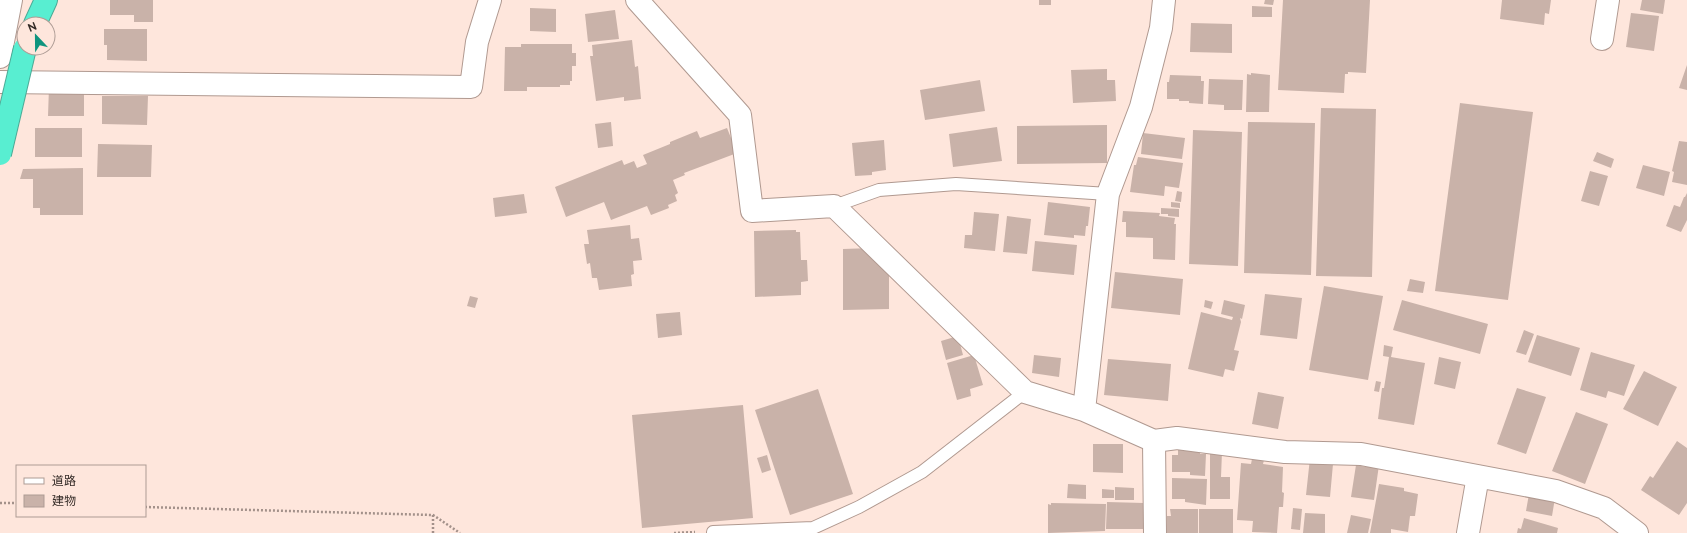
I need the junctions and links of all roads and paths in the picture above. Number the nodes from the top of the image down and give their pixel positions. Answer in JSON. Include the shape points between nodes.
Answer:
{"nodes":[{"id":1,"x":10,"y":0,"type":"edge"},
{"id":2,"x":36,"y":0,"type":"edge"},
{"id":3,"x":46,"y":0,"type":"edge"},
{"id":4,"x":490,"y":0,"type":"edge"},
{"id":5,"x":637,"y":0,"type":"edge"},
{"id":6,"x":1164,"y":0,"type":"edge"},
{"id":7,"x":1608,"y":0,"type":"edge"},
{"id":8,"x":32,"y":16,"type":"edge"},
{"id":9,"x":39,"y":16,"type":"edge"},
{"id":10,"x":1602,"y":39,"type":"dead end"},
{"id":11,"x":23,"y":56,"type":"edge"},
{"id":12,"x":0,"y":57,"type":"edge"},
{"id":13,"x":0,"y":82,"type":"edge"},
{"id":14,"x":0,"y":154,"type":"edge"},
{"id":15,"x":1108,"y":194,"type":"junction"},
{"id":16,"x":834,"y":206,"type":"junction"},
{"id":17,"x":1025,"y":392,"type":"junction"},
{"id":18,"x":1084,"y":410,"type":"junction"},
{"id":19,"x":1154,"y":441,"type":"junction"},
{"id":20,"x":1478,"y":476,"type":"junction"},
{"id":21,"x":0,"y":503,"type":"edge"},
{"id":22,"x":16,"y":503,"type":"edge"},
{"id":23,"x":146,"y":507,"type":"edge"},
{"id":24,"x":433,"y":515,"type":"junction"},
{"id":25,"x":713,"y":532,"type":"dead end"},
{"id":26,"x":433,"y":533,"type":"edge"},
{"id":27,"x":460,"y":533,"type":"edge"},
{"id":28,"x":1155,"y":533,"type":"edge"},
{"id":29,"x":1468,"y":533,"type":"edge"},
{"id":30,"x":1637,"y":533,"type":"edge"}],
"edges":[{"from":1,"to":12,"type":"street"},
{"from":2,"to":8,"type":"highway"},
{"from":3,"to":9,"type":"highway"},
{"from":4,"to":13,"type":"street","via":[[477,42],[471,87]]},
{"from":5,"to":16,"type":"street","via":[[740,115],[752,211]]},
{"from":6,"to":15,"type":"street","via":[[1161,28],[1140,107]]},
{"from":7,"to":10,"type":"street"},
{"from":11,"to":14,"type":"highway","bridge":true},
{"from":15,"to":16,"type":"lane","via":[[956,184],[879,190]]},
{"from":15,"to":18,"type":"street"},
{"from":16,"to":17,"type":"street"},
{"from":17,"to":18,"type":"street"},
{"from":17,"to":25,"type":"lane","via":[[922,472],[859,507],[813,528]]},
{"from":18,"to":19,"type":"street"},
{"from":19,"to":20,"type":"street","via":[[1177,438],[1285,452],[1361,454]]},
{"from":19,"to":28,"type":"street"},
{"from":20,"to":29,"type":"street"},
{"from":20,"to":30,"type":"street","via":[[1556,491],[1604,508]]},
{"from":21,"to":22,"type":"path"},
{"from":23,"to":24,"type":"path"},
{"from":24,"to":26,"type":"path"},
{"from":24,"to":27,"type":"path"}]}
